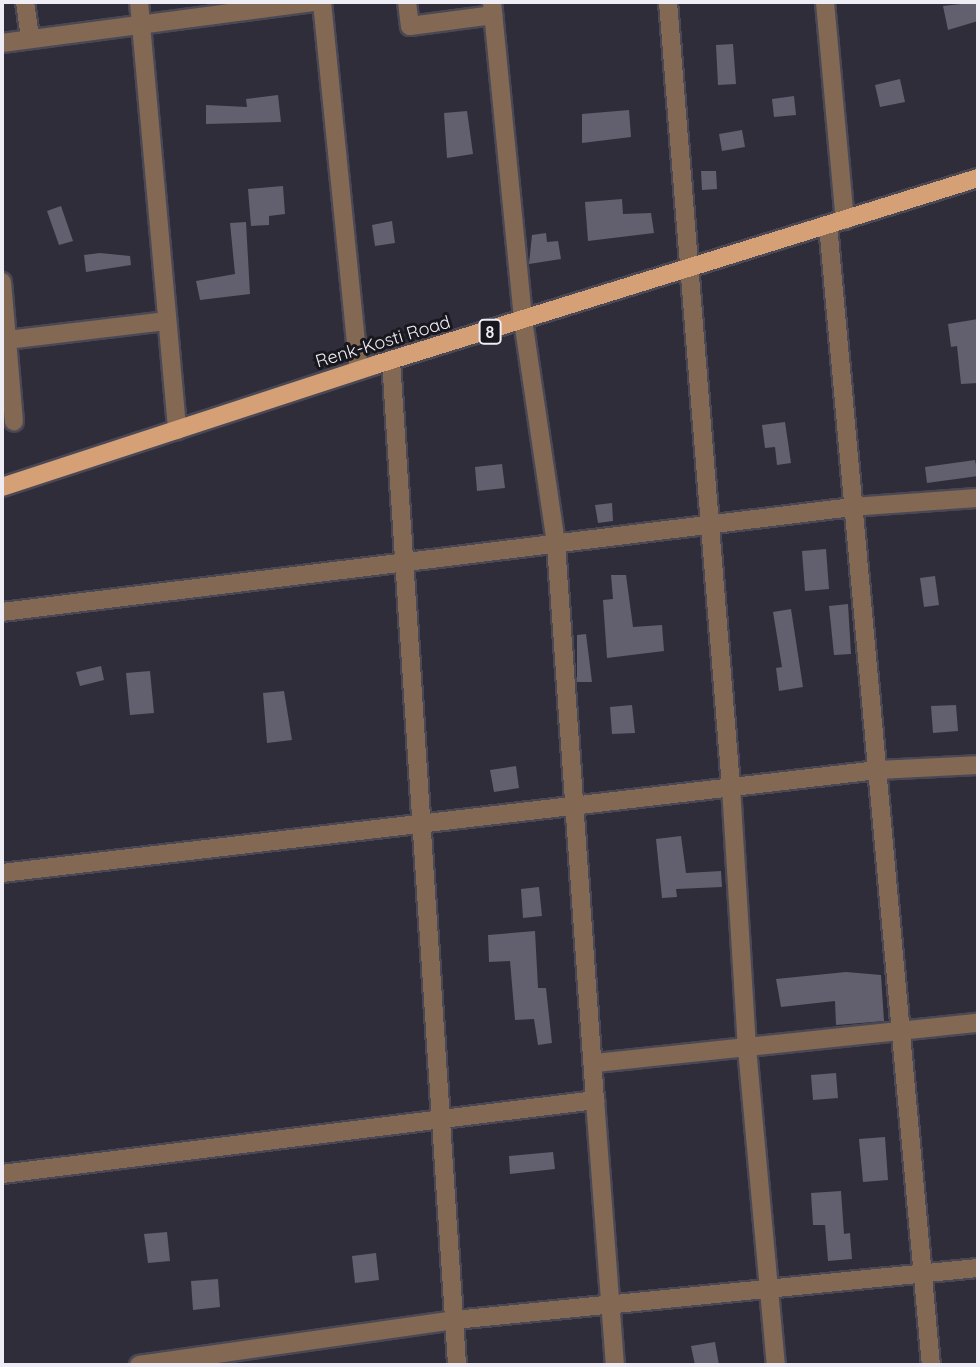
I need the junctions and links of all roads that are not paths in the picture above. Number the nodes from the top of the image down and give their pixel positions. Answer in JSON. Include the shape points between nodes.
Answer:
{"nodes":[{"id":1,"x":25,"y":2,"type":"edge"},
{"id":2,"x":139,"y":2,"type":"edge"},
{"id":3,"x":313,"y":2,"type":"edge"},
{"id":4,"x":322,"y":2,"type":"edge"},
{"id":5,"x":407,"y":2,"type":"edge"},
{"id":6,"x":668,"y":2,"type":"edge"},
{"id":7,"x":825,"y":2,"type":"edge"},
{"id":8,"x":493,"y":9,"type":"edge"},
{"id":9,"x":141,"y":24,"type":"junction"},
{"id":10,"x":30,"y":39,"type":"junction"},
{"id":11,"x":2,"y":43,"type":"edge"},
{"id":12,"x":978,"y":177,"type":"edge"},
{"id":13,"x":836,"y":222,"type":"junction"},
{"id":14,"x":691,"y":268,"type":"junction"},
{"id":15,"x":2,"y":282,"type":"edge"},
{"id":16,"x":523,"y":320,"type":"junction"},
{"id":17,"x":167,"y":321,"type":"junction"},
{"id":18,"x":5,"y":335,"type":"edge"},
{"id":19,"x":391,"y":360,"type":"junction"},
{"id":20,"x":359,"y":370,"type":"junction"},
{"id":21,"x":15,"y":421,"type":"dead end"},
{"id":22,"x":177,"y":430,"type":"junction"},
{"id":23,"x":2,"y":487,"type":"edge"},
{"id":24,"x":978,"y":498,"type":"edge"},
{"id":25,"x":852,"y":507,"type":"junction"},
{"id":26,"x":711,"y":525,"type":"junction"},
{"id":27,"x":556,"y":544,"type":"junction"},
{"id":28,"x":406,"y":561,"type":"junction"},
{"id":29,"x":2,"y":612,"type":"edge"},
{"id":30,"x":978,"y":765,"type":"edge"},
{"id":31,"x":877,"y":770,"type":"junction"},
{"id":32,"x":731,"y":787,"type":"junction"},
{"id":33,"x":578,"y":804,"type":"junction"},
{"id":34,"x":424,"y":822,"type":"junction"},
{"id":35,"x":2,"y":873,"type":"edge"},
{"id":36,"x":978,"y":1023,"type":"edge"},
{"id":37,"x":899,"y":1032,"type":"junction"},
{"id":38,"x":747,"y":1048,"type":"junction"},
{"id":39,"x":595,"y":1063,"type":"junction"},
{"id":40,"x":595,"y":1100,"type":"junction"},
{"id":41,"x":441,"y":1116,"type":"junction"},
{"id":42,"x":2,"y":1174,"type":"edge"},
{"id":43,"x":978,"y":1268,"type":"edge"},
{"id":44,"x":922,"y":1274,"type":"junction"},
{"id":45,"x":770,"y":1288,"type":"junction"},
{"id":46,"x":610,"y":1303,"type":"junction"},
{"id":47,"x":454,"y":1320,"type":"junction"},
{"id":48,"x":139,"y":1365,"type":"edge"},
{"id":49,"x":457,"y":1365,"type":"edge"},
{"id":50,"x":615,"y":1365,"type":"edge"},
{"id":51,"x":776,"y":1365,"type":"edge"},
{"id":52,"x":931,"y":1365,"type":"edge"}],
"edges":[{"from":1,"to":10,"type":"street"},
{"from":2,"to":9,"type":"street"},
{"from":3,"to":9,"type":"street"},
{"from":4,"to":20,"type":"street"},
{"from":5,"to":8,"type":"street","via":[[410,26]]},
{"from":6,"to":14,"type":"street"},
{"from":7,"to":13,"type":"street"},
{"from":8,"to":16,"type":"street"},
{"from":9,"to":10,"type":"street"},
{"from":9,"to":17,"type":"street"},
{"from":10,"to":11,"type":"street"},
{"from":12,"to":13,"type":"main road","name":"Renk-Kosti Road","number":"8"},
{"from":13,"to":14,"type":"main road","name":"Renk-Kosti Road","number":"8"},
{"from":13,"to":25,"type":"street"},
{"from":14,"to":16,"type":"main road","name":"Renk-Kosti Road","number":"8"},
{"from":14,"to":26,"type":"street"},
{"from":15,"to":18,"type":"street"},
{"from":16,"to":19,"type":"main road","name":"Renk-Kosti Road","number":"8"},
{"from":16,"to":27,"type":"street"},
{"from":17,"to":18,"type":"street"},
{"from":17,"to":22,"type":"street"},
{"from":18,"to":21,"type":"street"},
{"from":19,"to":20,"type":"main road","name":"Renk-Kosti Road","number":"8"},
{"from":19,"to":28,"type":"street"},
{"from":20,"to":22,"type":"main road","name":"Renk-Kosti Road","number":"8"},
{"from":22,"to":23,"type":"main road","name":"Renk-Kosti Road","number":"8"},
{"from":24,"to":25,"type":"street"},
{"from":25,"to":26,"type":"street"},
{"from":25,"to":31,"type":"street"},
{"from":26,"to":27,"type":"street"},
{"from":26,"to":32,"type":"street"},
{"from":27,"to":28,"type":"street"},
{"from":27,"to":33,"type":"street"},
{"from":28,"to":29,"type":"street"},
{"from":28,"to":34,"type":"street"},
{"from":30,"to":31,"type":"street"},
{"from":31,"to":32,"type":"street"},
{"from":31,"to":37,"type":"street"},
{"from":32,"to":33,"type":"street"},
{"from":32,"to":38,"type":"street"},
{"from":33,"to":34,"type":"street"},
{"from":33,"to":39,"type":"street"},
{"from":34,"to":35,"type":"street"},
{"from":34,"to":41,"type":"street"},
{"from":36,"to":37,"type":"street"},
{"from":37,"to":38,"type":"street"},
{"from":37,"to":44,"type":"street"},
{"from":38,"to":39,"type":"street"},
{"from":38,"to":45,"type":"street"},
{"from":39,"to":40,"type":"street"},
{"from":40,"to":41,"type":"street"},
{"from":40,"to":46,"type":"street"},
{"from":41,"to":42,"type":"street"},
{"from":41,"to":47,"type":"street"},
{"from":43,"to":44,"type":"street"},
{"from":44,"to":45,"type":"street"},
{"from":44,"to":52,"type":"street"},
{"from":45,"to":46,"type":"street"},
{"from":45,"to":51,"type":"street"},
{"from":46,"to":47,"type":"street"},
{"from":46,"to":50,"type":"street"},
{"from":47,"to":48,"type":"street"},
{"from":47,"to":49,"type":"street"}]}
